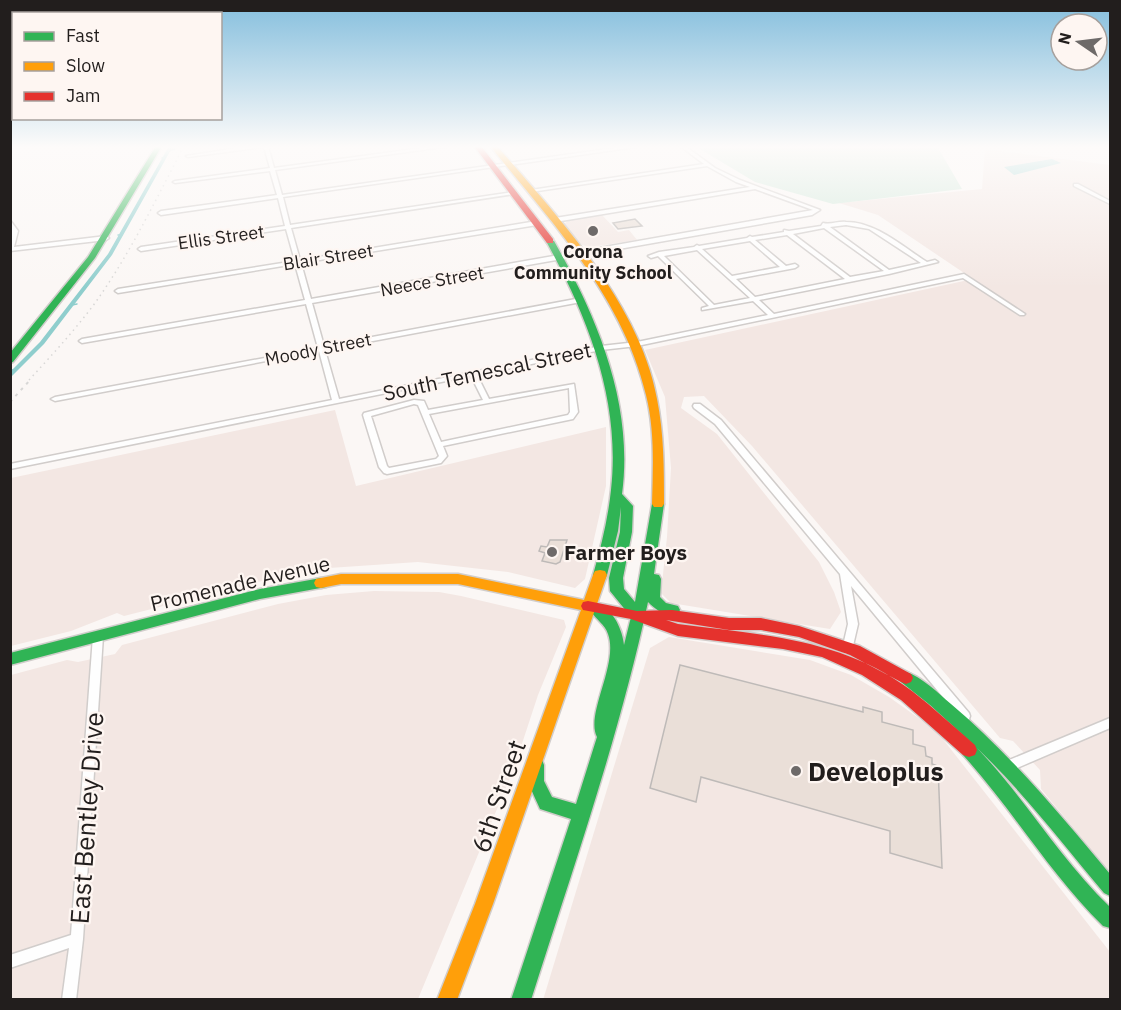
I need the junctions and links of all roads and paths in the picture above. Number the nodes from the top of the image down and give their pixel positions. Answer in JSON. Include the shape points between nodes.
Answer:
{"nodes":[{"id":1,"x":131,"y":193,"type":"edge"},
{"id":2,"x":279,"y":193,"type":"edge"},
{"id":3,"x":307,"y":193,"type":"edge"},
{"id":4,"x":514,"y":193,"type":"joint"},
{"id":5,"x":533,"y":193,"type":"edge"},
{"id":6,"x":720,"y":193,"type":"edge"},
{"id":7,"x":768,"y":193,"type":"edge"},
{"id":8,"x":1091,"y":193,"type":"edge"},
{"id":9,"x":280,"y":197,"type":"junction"},
{"id":10,"x":1110,"y":203,"type":"edge"},
{"id":11,"x":161,"y":213,"type":"dead end"},
{"id":12,"x":555,"y":219,"type":"junction"},
{"id":13,"x":10,"y":221,"type":"edge"},
{"id":14,"x":776,"y":223,"type":"dead end"},
{"id":15,"x":823,"y":225,"type":"junction"},
{"id":16,"x":539,"y":226,"type":"junction"},
{"id":17,"x":289,"y":227,"type":"junction"},
{"id":18,"x":786,"y":231,"type":"junction"},
{"id":19,"x":105,"y":238,"type":"junction"},
{"id":20,"x":750,"y":238,"type":"junction"},
{"id":21,"x":697,"y":247,"type":"junction"},
{"id":22,"x":11,"y":249,"type":"edge"},
{"id":23,"x":141,"y":249,"type":"dead end"},
{"id":24,"x":582,"y":254,"type":"junction"},
{"id":25,"x":659,"y":254,"type":"junction"},
{"id":26,"x":651,"y":256,"type":"dead end"},
{"id":27,"x":560,"y":258,"type":"junction"},
{"id":28,"x":298,"y":262,"type":"junction"},
{"id":29,"x":935,"y":262,"type":"dead end"},
{"id":30,"x":926,"y":264,"type":"junction"},
{"id":31,"x":795,"y":266,"type":"dead end"},
{"id":32,"x":785,"y":268,"type":"junction"},
{"id":33,"x":889,"y":272,"type":"junction"},
{"id":34,"x":731,"y":278,"type":"junction"},
{"id":35,"x":850,"y":280,"type":"junction"},
{"id":36,"x":604,"y":282,"type":"junction"},
{"id":37,"x":118,"y":291,"type":"dead end"},
{"id":38,"x":754,"y":299,"type":"junction"},
{"id":39,"x":581,"y":300,"type":"junction"},
{"id":40,"x":309,"y":303,"type":"junction"},
{"id":41,"x":713,"y":307,"type":"junction"},
{"id":42,"x":704,"y":309,"type":"dead end"},
{"id":43,"x":1022,"y":314,"type":"dead end"},
{"id":44,"x":773,"y":316,"type":"junction"},
{"id":45,"x":82,"y":341,"type":"dead end"},
{"id":46,"x":636,"y":345,"type":"junction"},
{"id":47,"x":320,"y":348,"type":"junction"},
{"id":48,"x":600,"y":348,"type":"junction"},
{"id":49,"x":10,"y":360,"type":"edge"},
{"id":50,"x":473,"y":375,"type":"junction"},
{"id":51,"x":55,"y":399,"type":"dead end"},
{"id":52,"x":487,"y":401,"type":"junction"},
{"id":53,"x":336,"y":402,"type":"junction"},
{"id":54,"x":697,"y":406,"type":"dead end"},
{"id":55,"x":425,"y":413,"type":"junction"},
{"id":56,"x":438,"y":445,"type":"junction"},
{"id":57,"x":10,"y":467,"type":"edge"},
{"id":58,"x":617,"y":496,"type":"junction"},
{"id":59,"x":654,"y":546,"type":"junction"},
{"id":60,"x":844,"y":575,"type":"junction"},
{"id":61,"x":588,"y":606,"type":"junction"},
{"id":62,"x":638,"y":616,"type":"junction"},
{"id":63,"x":746,"y":622,"type":"junction"},
{"id":64,"x":98,"y":636,"type":"junction"},
{"id":65,"x":848,"y":647,"type":"junction"},
{"id":66,"x":10,"y":659,"type":"edge"},
{"id":67,"x":843,"y":660,"type":"junction"},
{"id":68,"x":1110,"y":723,"type":"edge"},
{"id":69,"x":602,"y":750,"type":"junction"},
{"id":70,"x":536,"y":754,"type":"junction"},
{"id":71,"x":1007,"y":766,"type":"junction"},
{"id":72,"x":990,"y":774,"type":"junction"},
{"id":73,"x":582,"y":814,"type":"junction"},
{"id":74,"x":1110,"y":887,"type":"edge"},
{"id":75,"x":1110,"y":920,"type":"edge"},
{"id":76,"x":77,"y":939,"type":"junction"},
{"id":77,"x":10,"y":962,"type":"edge"},
{"id":78,"x":69,"y":999,"type":"edge"},
{"id":79,"x":447,"y":999,"type":"edge"},
{"id":80,"x":521,"y":999,"type":"edge"}],
"edges":[{"from":1,"to":19,"type":"main road"},
{"from":2,"to":9,"type":"street"},
{"from":3,"to":9,"type":"street"},
{"from":4,"to":16,"type":"main road"},
{"from":4,"to":17,"type":"street","name":"Ellis Street"},
{"from":5,"to":12,"type":"main road"},
{"from":6,"to":12,"type":"street"},
{"from":7,"to":24,"type":"street","name":"Neece Street","via":[[817,210]]},
{"from":8,"to":10,"type":"street"},
{"from":9,"to":11,"type":"street"},
{"from":9,"to":17,"type":"street"},
{"from":12,"to":24,"type":"main road"},
{"from":13,"to":22,"type":"street","via":[[15,231]]},
{"from":14,"to":18,"type":"street"},
{"from":15,"to":18,"type":"street"},
{"from":15,"to":30,"type":"street","via":[[846,223],[871,228]]},
{"from":15,"to":33,"type":"street"},
{"from":16,"to":24,"type":"main road","via":[[568,252]]},
{"from":16,"to":27,"type":"main road","name":"6th Street"},
{"from":16,"to":28,"type":"street","name":"Blair Street"},
{"from":17,"to":23,"type":"street","name":"Ellis Street"},
{"from":17,"to":28,"type":"street"},
{"from":18,"to":20,"type":"street"},
{"from":18,"to":35,"type":"street"},
{"from":19,"to":22,"type":"street"},
{"from":19,"to":49,"type":"main road","via":[[51,315]]},
{"from":20,"to":21,"type":"street"},
{"from":20,"to":32,"type":"street"},
{"from":21,"to":25,"type":"street"},
{"from":21,"to":34,"type":"street"},
{"from":24,"to":27,"type":"street","name":"Neece Street"},
{"from":24,"to":36,"type":"main road"},
{"from":25,"to":26,"type":"street"},
{"from":25,"to":41,"type":"street"},
{"from":27,"to":36,"type":"main road","via":[[576,259]]},
{"from":27,"to":39,"type":"main road","name":"6th Street"},
{"from":27,"to":40,"type":"street","name":"Neece Street"},
{"from":28,"to":37,"type":"street","name":"Blair Street"},
{"from":28,"to":40,"type":"street"},
{"from":29,"to":30,"type":"street"},
{"from":30,"to":33,"type":"street"},
{"from":31,"to":32,"type":"street"},
{"from":32,"to":34,"type":"street"},
{"from":33,"to":35,"type":"street"},
{"from":34,"to":38,"type":"street"},
{"from":35,"to":38,"type":"street"},
{"from":36,"to":46,"type":"main road"},
{"from":38,"to":41,"type":"street"},
{"from":38,"to":44,"type":"street"},
{"from":39,"to":47,"type":"street","name":"Moody Street"},
{"from":39,"to":48,"type":"main road","name":"6th Street"},
{"from":40,"to":45,"type":"street","name":"Neece Street"},
{"from":40,"to":47,"type":"street"},
{"from":41,"to":42,"type":"street"},
{"from":43,"to":44,"type":"street","name":"South Temescal Street","via":[[964,276]]},
{"from":44,"to":46,"type":"street","name":"South Temescal Street"},
{"from":46,"to":48,"type":"street","name":"South Temescal Street"},
{"from":46,"to":59,"type":"main road","via":[[653,404],[659,449]]},
{"from":47,"to":51,"type":"street","name":"Moody Street"},
{"from":47,"to":53,"type":"street"},
{"from":48,"to":50,"type":"street","name":"South Temescal Street"},
{"from":48,"to":58,"type":"main road","name":"6th Street","via":[[612,391],[619,458]]},
{"from":50,"to":52,"type":"street"},
{"from":50,"to":53,"type":"street","name":"South Temescal Street"},
{"from":52,"to":55,"type":"street"},
{"from":52,"to":56,"type":"street","via":[[572,385],[574,412],[570,417]]},
{"from":53,"to":57,"type":"street","name":"South Temescal Street"},
{"from":54,"to":60,"type":"street","via":[[718,422]]},
{"from":55,"to":56,"type":"street"},
{"from":55,"to":56,"type":"street","via":[[421,403],[414,402],[367,415],[382,467],[396,470],[438,460],[443,456]]},
{"from":58,"to":61,"type":"main road","name":"6th Street","via":[[607,552]]},
{"from":58,"to":62,"type":"main road","via":[[627,506],[617,591]]},
{"from":59,"to":62,"type":"main road"},
{"from":59,"to":63,"type":"main road","via":[[652,592],[656,603]]},
{"from":60,"to":65,"type":"street","via":[[853,624]]},
{"from":60,"to":71,"type":"street"},
{"from":61,"to":62,"type":"main road","name":"Promenade Avenue"},
{"from":61,"to":64,"type":"main road","name":"Promenade Avenue","via":[[491,584],[432,577],[380,577],[291,587]]},
{"from":61,"to":69,"type":"main road","via":[[609,616],[619,631],[619,651],[602,710]]},
{"from":61,"to":70,"type":"main road","name":"6th Street"},
{"from":62,"to":63,"type":"main road","via":[[658,613],[737,625]]},
{"from":62,"to":67,"type":"main road","via":[[658,625],[776,642]]},
{"from":62,"to":69,"type":"main road"},
{"from":63,"to":65,"type":"main road"},
{"from":64,"to":66,"type":"main road","name":"Promenade Avenue"},
{"from":64,"to":76,"type":"street","name":"East Bentley Drive"},
{"from":65,"to":67,"type":"street"},
{"from":65,"to":71,"type":"main road","via":[[914,682],[961,719]]},
{"from":67,"to":72,"type":"main road","via":[[905,693],[946,725]]},
{"from":68,"to":71,"type":"street"},
{"from":69,"to":73,"type":"main road"},
{"from":70,"to":73,"type":"main road","via":[[536,781],[546,803]]},
{"from":70,"to":79,"type":"main road","name":"6th Street"},
{"from":71,"to":72,"type":"street"},
{"from":71,"to":74,"type":"main road"},
{"from":72,"to":75,"type":"main road","via":[[1092,903]]},
{"from":73,"to":80,"type":"main road"},
{"from":76,"to":77,"type":"street"},
{"from":76,"to":78,"type":"street","name":"East Bentley Drive"}]}
